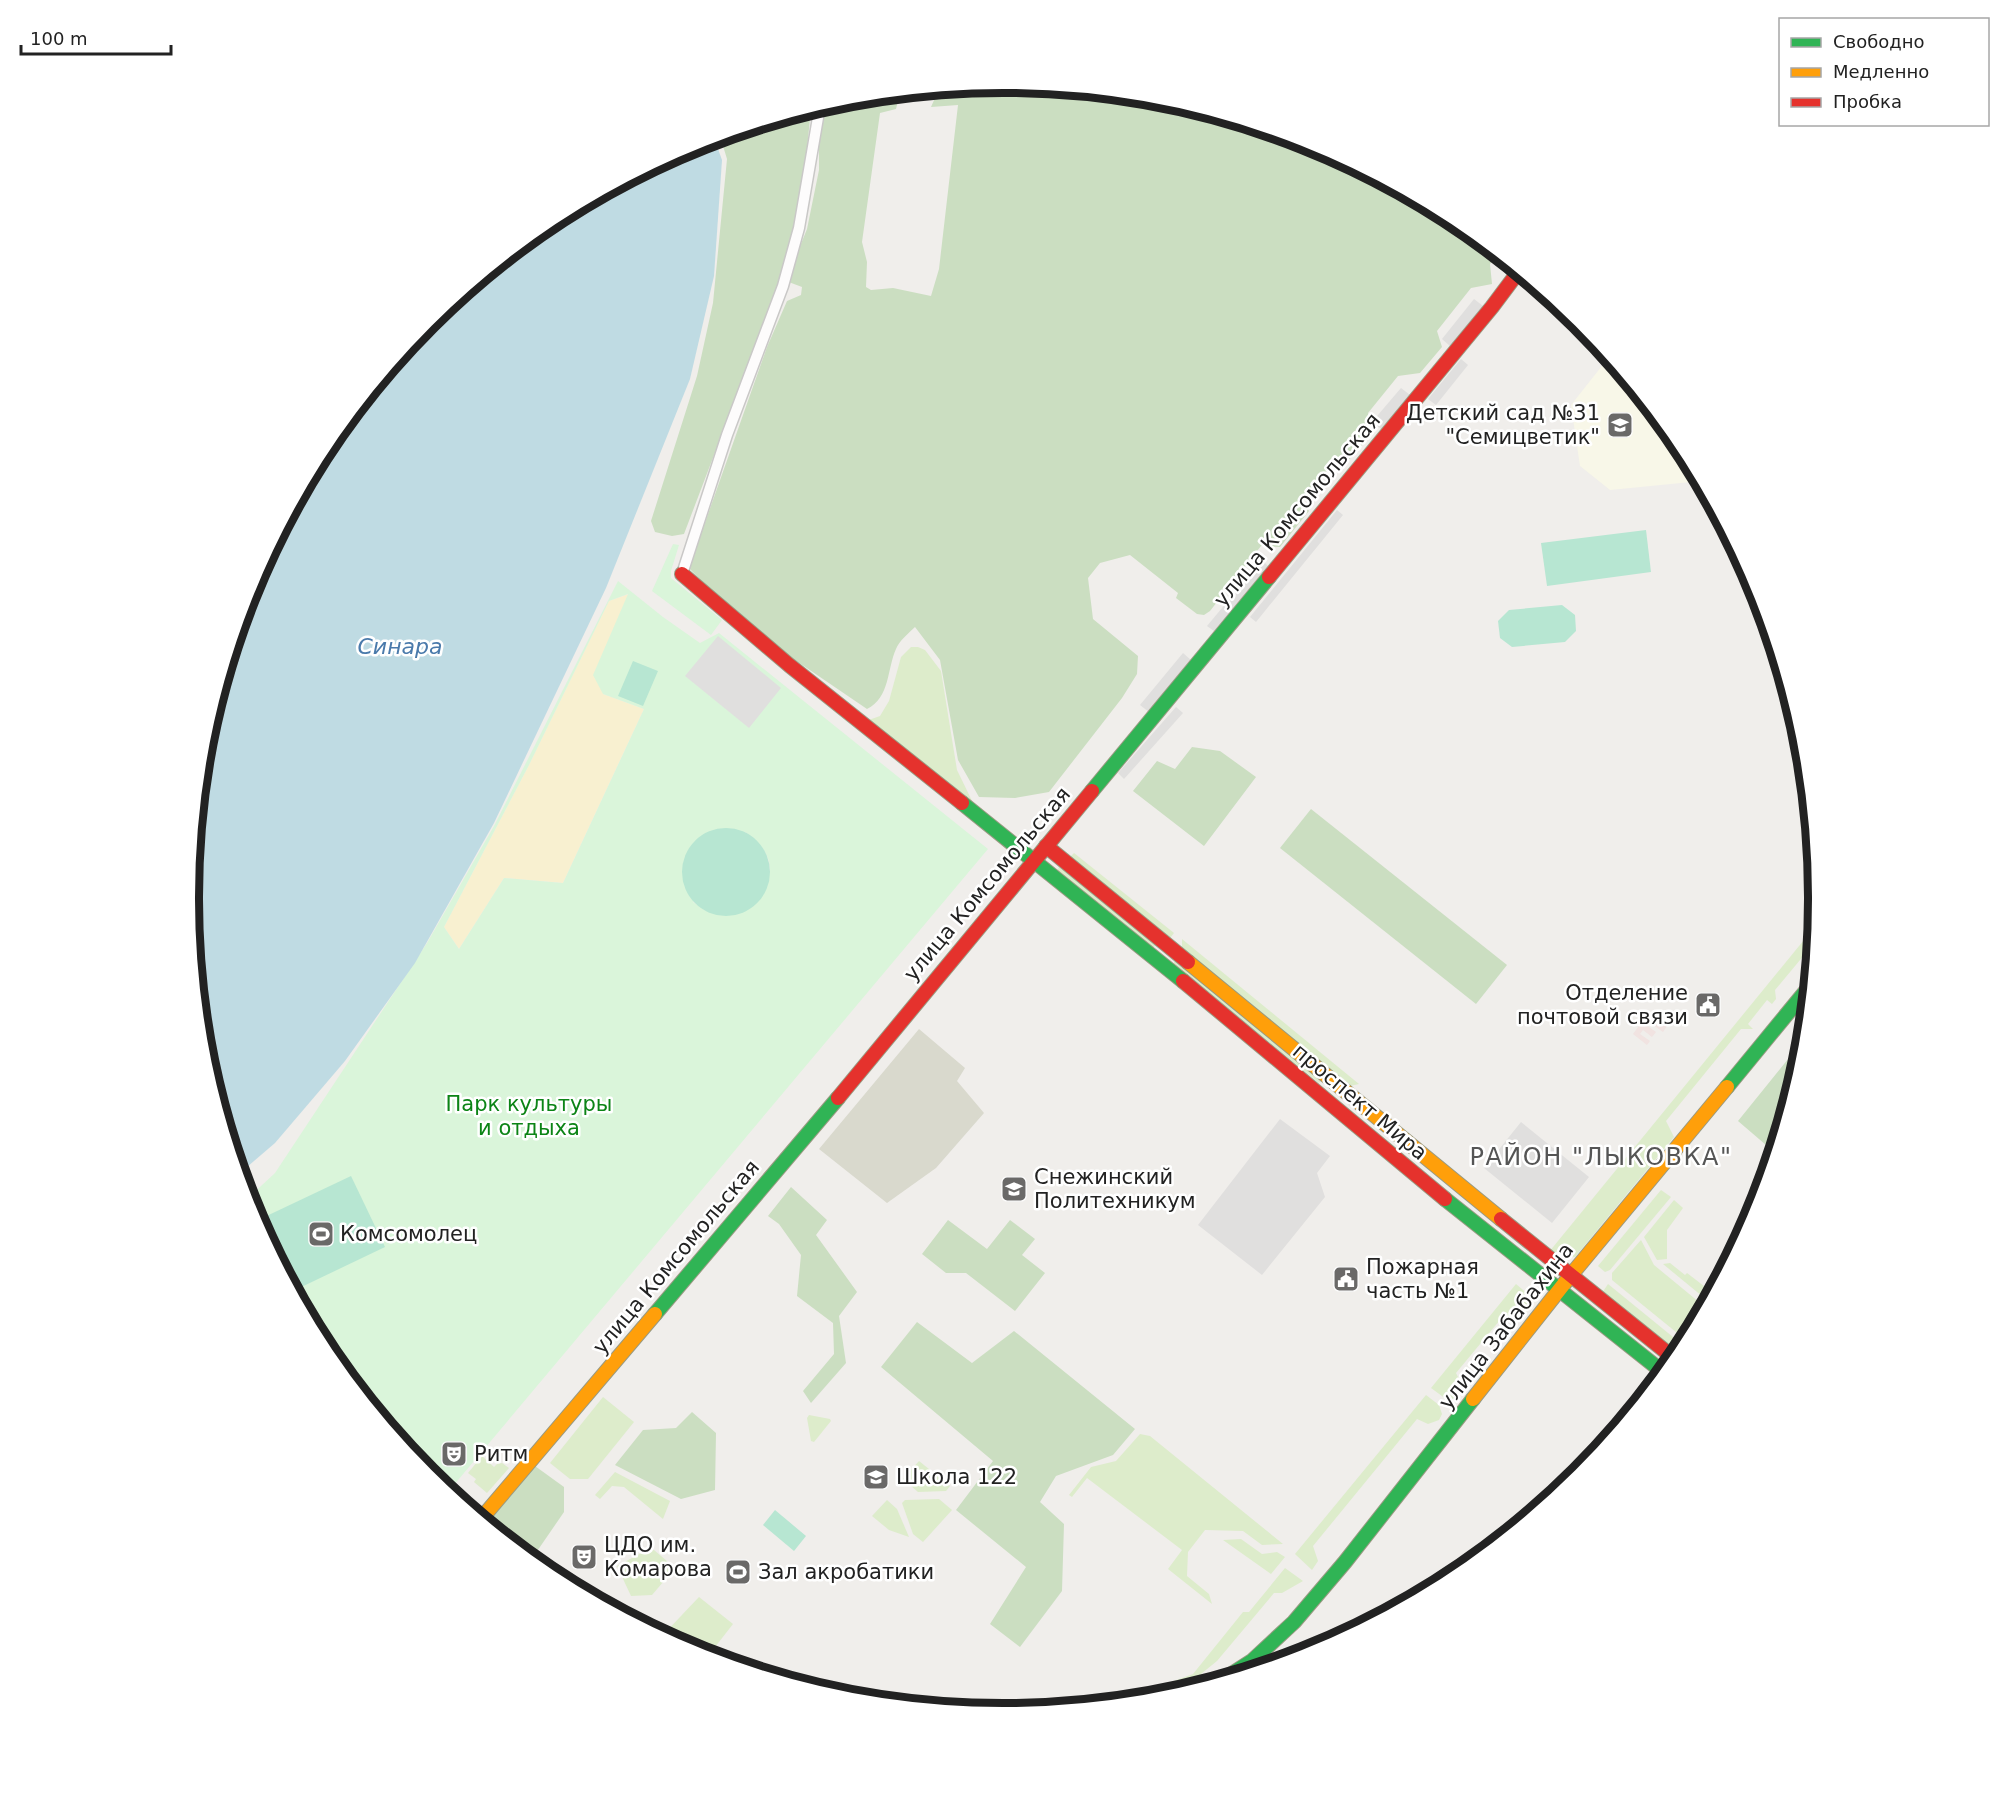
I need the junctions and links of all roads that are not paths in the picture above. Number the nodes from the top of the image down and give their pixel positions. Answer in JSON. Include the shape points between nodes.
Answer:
{"nodes":[{"id":1,"x":819,"y":114,"type":"edge"},
{"id":2,"x":1515,"y":277,"type":"edge"},
{"id":3,"x":682,"y":574,"type":"joint"},
{"id":4,"x":1046,"y":846,"type":"junction"},
{"id":5,"x":1034,"y":860,"type":"junction"},
{"id":6,"x":1169,"y":947,"type":"junction"},
{"id":7,"x":1159,"y":961,"type":"junction"},
{"id":8,"x":1803,"y":995,"type":"edge"},
{"id":9,"x":1332,"y":1081,"type":"junction"},
{"id":10,"x":1320,"y":1097,"type":"junction"},
{"id":11,"x":1430,"y":1161,"type":"junction"},
{"id":12,"x":1418,"y":1177,"type":"junction"},
{"id":13,"x":1571,"y":1275,"type":"junction"},
{"id":14,"x":1559,"y":1291,"type":"junction"},
{"id":15,"x":1667,"y":1353,"type":"edge"},
{"id":16,"x":1657,"y":1367,"type":"edge"},
{"id":17,"x":485,"y":1513,"type":"edge"},
{"id":18,"x":1244,"y":1666,"type":"edge"}],
"edges":[{"from":1,"to":3,"type":"street","via":[[800,228],[783,286],[727,435]]},
{"from":2,"to":4,"type":"street","name":"улица Комсомольская"},
{"from":3,"to":5,"type":"street","name":"проспект Мира","via":[[789,665]]},
{"from":4,"to":5,"type":"street","name":"улица Комсомольская"},
{"from":4,"to":6,"type":"street","name":"проспект Мира"},
{"from":5,"to":7,"type":"street","name":"проспект Мира"},
{"from":5,"to":17,"type":"street","name":"улица Комсомольская","via":[[860,1072]]},
{"from":6,"to":7,"type":"street"},
{"from":6,"to":9,"type":"street","name":"проспект Мира"},
{"from":7,"to":10,"type":"street","name":"проспект Мира"},
{"from":8,"to":13,"type":"street","name":"улица Забабахина"},
{"from":9,"to":10,"type":"street"},
{"from":9,"to":11,"type":"street","name":"проспект Мира"},
{"from":10,"to":12,"type":"street","name":"проспект Мира"},
{"from":11,"to":12,"type":"street"},
{"from":11,"to":13,"type":"street","name":"проспект Мира"},
{"from":12,"to":14,"type":"street","name":"проспект Мира"},
{"from":13,"to":14,"type":"street","name":"улица Забабахина"},
{"from":13,"to":15,"type":"street","name":"проспект Мира"},
{"from":14,"to":16,"type":"street","name":"проспект Мира"},
{"from":14,"to":18,"type":"street","name":"улица Забабахина","via":[[1346,1562],[1294,1622]]}]}
